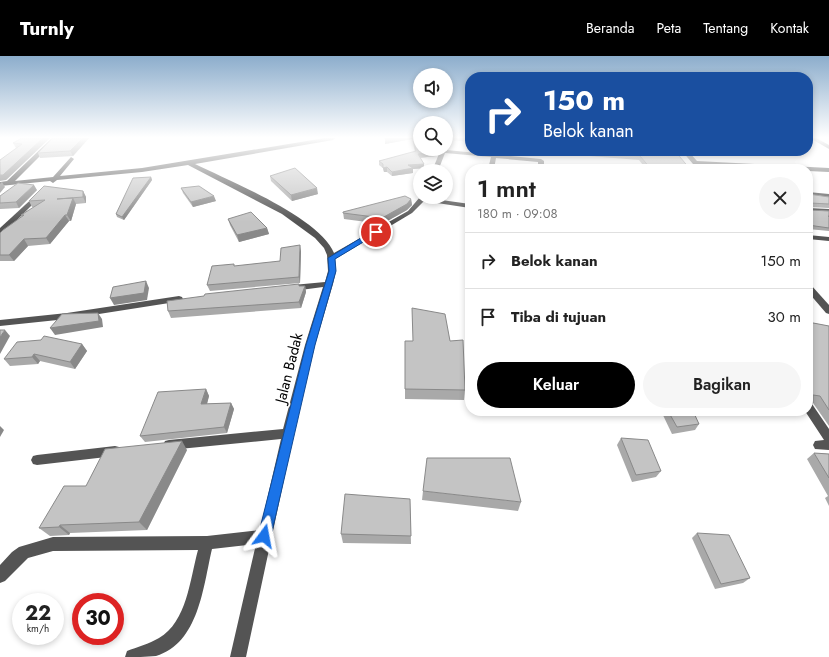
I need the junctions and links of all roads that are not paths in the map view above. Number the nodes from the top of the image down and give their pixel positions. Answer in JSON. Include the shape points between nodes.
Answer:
{"nodes":[{"id":1,"x":26,"y":166,"type":"edge"},
{"id":2,"x":65,"y":166,"type":"edge"},
{"id":3,"x":165,"y":166,"type":"edge"},
{"id":4,"x":195,"y":166,"type":"edge"},
{"id":5,"x":813,"y":169,"type":"edge"},
{"id":6,"x":829,"y":170,"type":"edge"},
{"id":7,"x":56,"y":178,"type":"junction"},
{"id":8,"x":9,"y":183,"type":"junction"},
{"id":9,"x":0,"y":184,"type":"edge"},
{"id":10,"x":813,"y":194,"type":"edge"},
{"id":11,"x":829,"y":196,"type":"edge"},
{"id":12,"x":453,"y":203,"type":"edge"},
{"id":13,"x":418,"y":204,"type":"edge"},
{"id":14,"x":465,"y":205,"type":"edge"},
{"id":15,"x":813,"y":210,"type":"edge"},
{"id":16,"x":829,"y":211,"type":"edge"},
{"id":17,"x":0,"y":232,"type":"edge"},
{"id":18,"x":813,"y":237,"type":"edge"},
{"id":19,"x":829,"y":239,"type":"edge"},
{"id":20,"x":332,"y":258,"type":"junction"},
{"id":21,"x":329,"y":284,"type":"junction"},
{"id":22,"x":282,"y":290,"type":"edge"},
{"id":23,"x":813,"y":292,"type":"edge"},
{"id":24,"x":190,"y":298,"type":"edge"},
{"id":25,"x":829,"y":310,"type":"edge"},
{"id":26,"x":0,"y":323,"type":"edge"},
{"id":27,"x":812,"y":416,"type":"edge"},
{"id":28,"x":288,"y":433,"type":"junction"},
{"id":29,"x":826,"y":443,"type":"edge"},
{"id":30,"x":160,"y":446,"type":"edge"},
{"id":31,"x":129,"y":450,"type":"edge"},
{"id":32,"x":37,"y":460,"type":"dead end"},
{"id":33,"x":264,"y":536,"type":"junction"},
{"id":34,"x":207,"y":542,"type":"junction"},
{"id":35,"x":0,"y":576,"type":"edge"},
{"id":36,"x":133,"y":657,"type":"edge"},
{"id":37,"x":238,"y":657,"type":"edge"}],
"edges":[{"from":1,"to":8,"type":"street"},
{"from":2,"to":7,"type":"street"},
{"from":3,"to":7,"type":"street"},
{"from":4,"to":20,"type":"street","via":[[290,216],[315,233],[327,247]]},
{"from":5,"to":6,"type":"street"},
{"from":7,"to":8,"type":"street"},
{"from":7,"to":17,"type":"street"},
{"from":8,"to":9,"type":"street"},
{"from":10,"to":11,"type":"street"},
{"from":12,"to":14,"type":"street"},
{"from":13,"to":20,"type":"street","via":[[410,212]]},
{"from":15,"to":16,"type":"street"},
{"from":18,"to":19,"type":"street"},
{"from":20,"to":21,"type":"street","name":"Jalan Badak"},
{"from":21,"to":22,"type":"street"},
{"from":21,"to":28,"type":"street","name":"Jalan Badak","via":[[310,345]]},
{"from":23,"to":25,"type":"street"},
{"from":24,"to":26,"type":"street"},
{"from":27,"to":29,"type":"street"},
{"from":28,"to":30,"type":"street"},
{"from":28,"to":33,"type":"street","name":"Jalan Badak"},
{"from":31,"to":32,"type":"street"},
{"from":33,"to":34,"type":"street"},
{"from":33,"to":37,"type":"street","name":"Jalan Badak"},
{"from":34,"to":35,"type":"street","via":[[52,544],[24,552]]},
{"from":34,"to":36,"type":"street","via":[[193,596],[176,635],[165,644]]}]}
